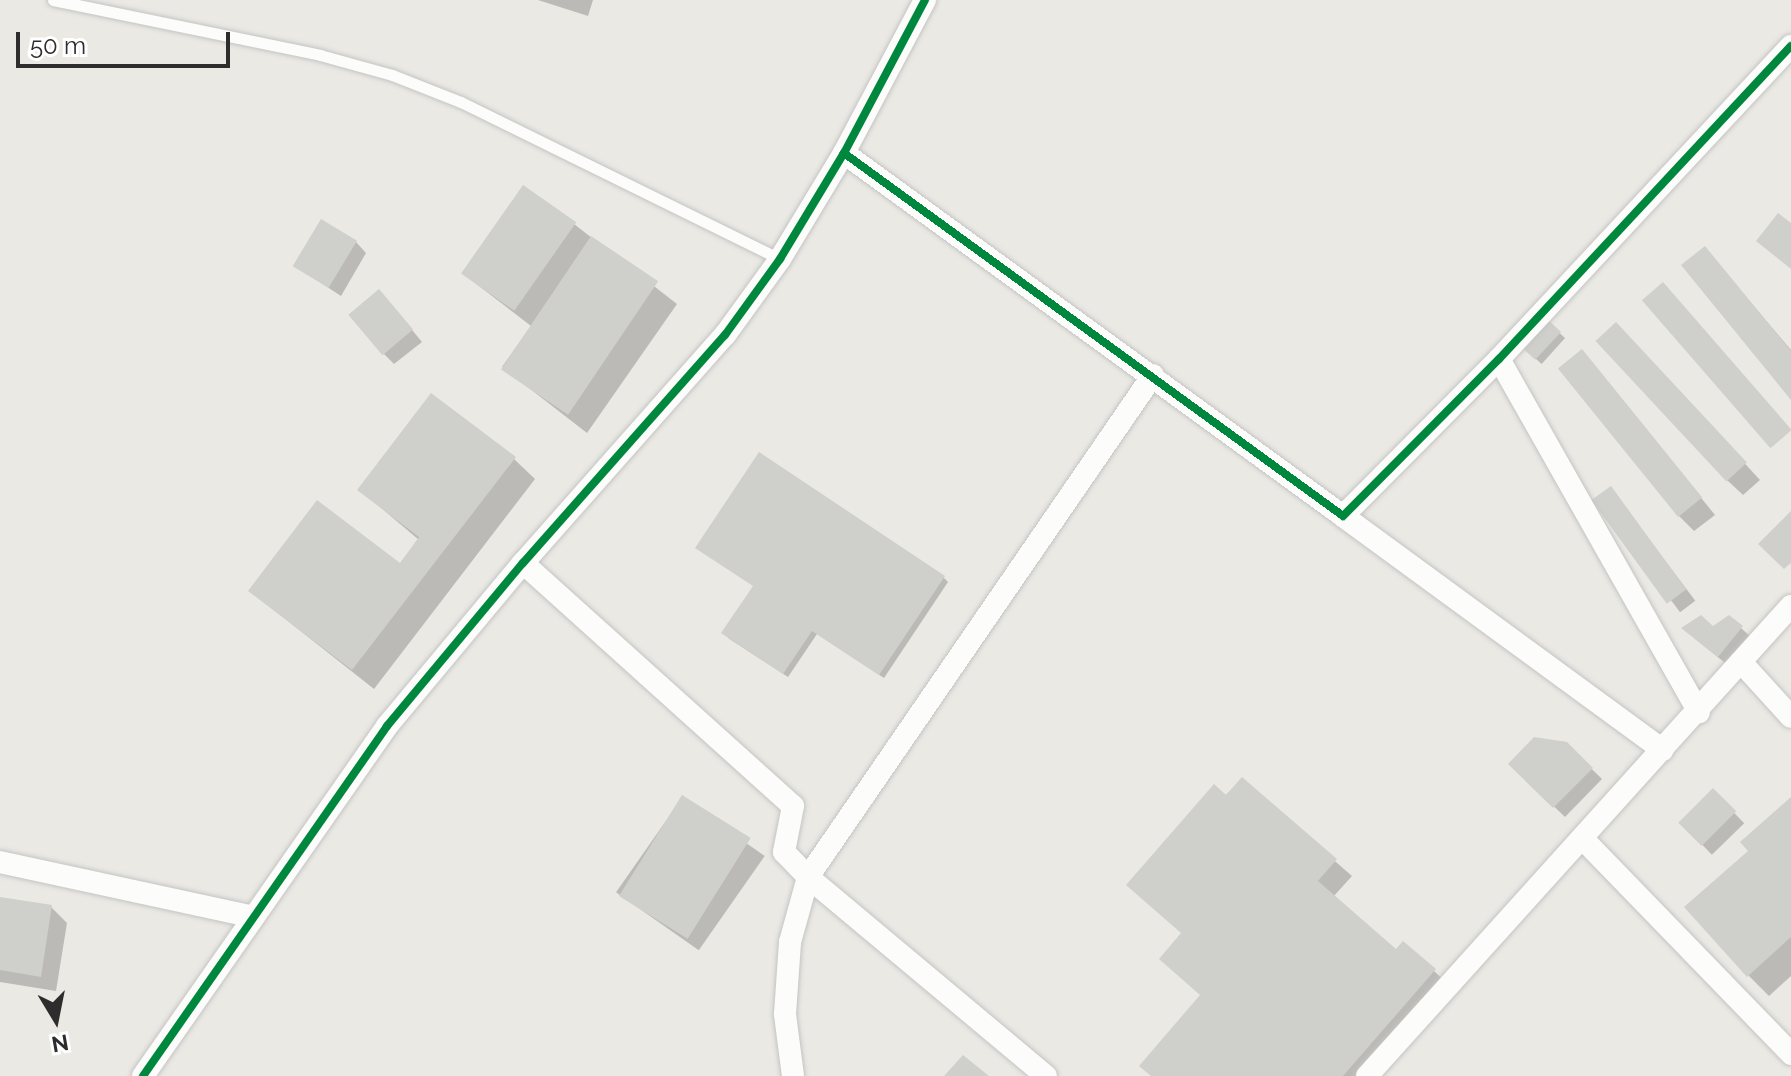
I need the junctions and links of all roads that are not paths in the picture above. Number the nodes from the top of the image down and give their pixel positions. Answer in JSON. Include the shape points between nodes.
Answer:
{"nodes":[{"id":1,"x":53,"y":0,"type":"edge"},
{"id":2,"x":925,"y":0,"type":"edge"},
{"id":3,"x":1791,"y":46,"type":"edge"},
{"id":4,"x":844,"y":153,"type":"junction"},
{"id":5,"x":780,"y":259,"type":"junction"},
{"id":6,"x":1499,"y":359,"type":"junction"},
{"id":7,"x":1153,"y":375,"type":"junction"},
{"id":8,"x":1343,"y":516,"type":"junction"},
{"id":9,"x":523,"y":563,"type":"junction"},
{"id":10,"x":1791,"y":606,"type":"edge"},
{"id":11,"x":1741,"y":662,"type":"junction"},
{"id":12,"x":1699,"y":712,"type":"junction"},
{"id":13,"x":1791,"y":717,"type":"edge"},
{"id":14,"x":1663,"y":750,"type":"junction"},
{"id":15,"x":1582,"y":838,"type":"junction"},
{"id":16,"x":0,"y":862,"type":"edge"},
{"id":17,"x":808,"y":877,"type":"junction"},
{"id":18,"x":250,"y":916,"type":"junction"},
{"id":19,"x":1791,"y":1054,"type":"edge"},
{"id":20,"x":143,"y":1076,"type":"edge"},
{"id":21,"x":793,"y":1076,"type":"edge"},
{"id":22,"x":1046,"y":1076,"type":"edge"},
{"id":23,"x":1367,"y":1076,"type":"edge"}],
"edges":[{"from":1,"to":5,"type":"lane","via":[[392,75],[461,102]]},
{"from":2,"to":4,"type":"street"},
{"from":3,"to":6,"type":"street"},
{"from":4,"to":5,"type":"street"},
{"from":4,"to":7,"type":"street"},
{"from":5,"to":9,"type":"street","via":[[664,410]]},
{"from":6,"to":8,"type":"street"},
{"from":6,"to":12,"type":"street"},
{"from":7,"to":8,"type":"street"},
{"from":7,"to":17,"type":"street"},
{"from":8,"to":14,"type":"street"},
{"from":9,"to":17,"type":"street","via":[[793,806],[784,852]]},
{"from":9,"to":18,"type":"street","via":[[387,726]]},
{"from":10,"to":11,"type":"street"},
{"from":11,"to":12,"type":"street"},
{"from":11,"to":13,"type":"street"},
{"from":12,"to":14,"type":"street"},
{"from":14,"to":15,"type":"street"},
{"from":15,"to":19,"type":"street"},
{"from":15,"to":23,"type":"street"},
{"from":16,"to":18,"type":"street"},
{"from":17,"to":21,"type":"street","via":[[790,942],[785,1014]]},
{"from":17,"to":22,"type":"street"},
{"from":18,"to":20,"type":"street"}]}
